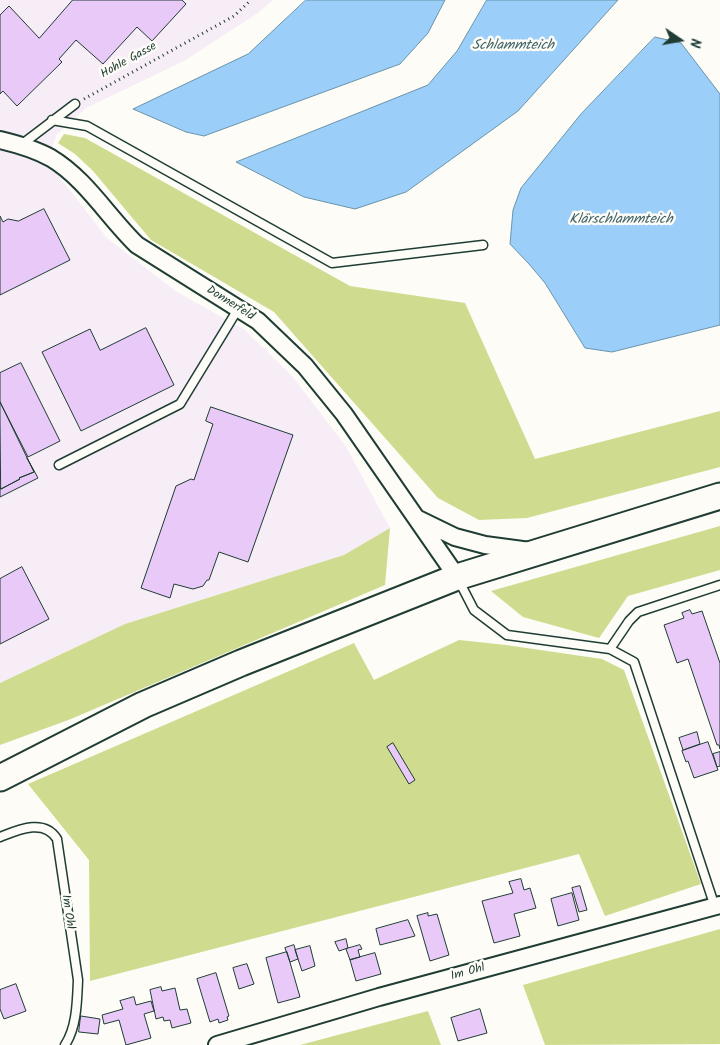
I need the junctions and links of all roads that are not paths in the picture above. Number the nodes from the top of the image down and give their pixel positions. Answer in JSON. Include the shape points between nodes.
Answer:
{"nodes":[{"id":1,"x":75,"y":104,"type":"road end"},
{"id":2,"x":52,"y":120,"type":"junction"},
{"id":3,"x":0,"y":140,"type":"edge"},
{"id":4,"x":21,"y":145,"type":"junction"},
{"id":5,"x":483,"y":245,"type":"dead end"},
{"id":6,"x":238,"y":309,"type":"junction"},
{"id":7,"x":59,"y":465,"type":"dead end"},
{"id":8,"x":720,"y":496,"type":"edge"},
{"id":9,"x":416,"y":518,"type":"junction"},
{"id":10,"x":538,"y":552,"type":"junction"},
{"id":11,"x":457,"y":578,"type":"junction"},
{"id":12,"x":720,"y":585,"type":"edge"},
{"id":13,"x":610,"y":649,"type":"junction"},
{"id":14,"x":0,"y":778,"type":"edge"},
{"id":15,"x":0,"y":837,"type":"edge"},
{"id":16,"x":718,"y":906,"type":"edge"},
{"id":17,"x":65,"y":1045,"type":"edge"},
{"id":18,"x":217,"y":1045,"type":"edge"}],
"edges":[{"from":1,"to":2,"type":"lane"},
{"from":2,"to":4,"type":"lane"},
{"from":2,"to":5,"type":"lane","via":[[87,126],[332,263]]},
{"from":3,"to":4,"type":"street","name":"Donnerfeld"},
{"from":4,"to":6,"type":"street","name":"Donnerfeld","via":[[51,158],[80,182],[137,245]]},
{"from":6,"to":7,"type":"lane","via":[[180,404]]},
{"from":6,"to":9,"type":"street","name":"Donnerfeld","via":[[258,321],[305,366],[344,414]]},
{"from":8,"to":10,"type":"main road"},
{"from":9,"to":10,"type":"street","name":"Donnerfeld","via":[[455,537],[485,545]]},
{"from":9,"to":11,"type":"street","name":"Donnerfeld"},
{"from":10,"to":11,"type":"main road"},
{"from":11,"to":13,"type":"lane","via":[[474,610],[507,635]]},
{"from":11,"to":14,"type":"main road","via":[[143,705]]},
{"from":12,"to":13,"type":"lane","via":[[638,612]]},
{"from":13,"to":16,"type":"lane","via":[[634,662]]},
{"from":15,"to":17,"type":"lane","name":"Im Ohl","via":[[32,827],[47,830],[57,839],[78,980],[72,1030]]},
{"from":16,"to":18,"type":"street","name":"Im Ohl","via":[[379,997]]}]}
